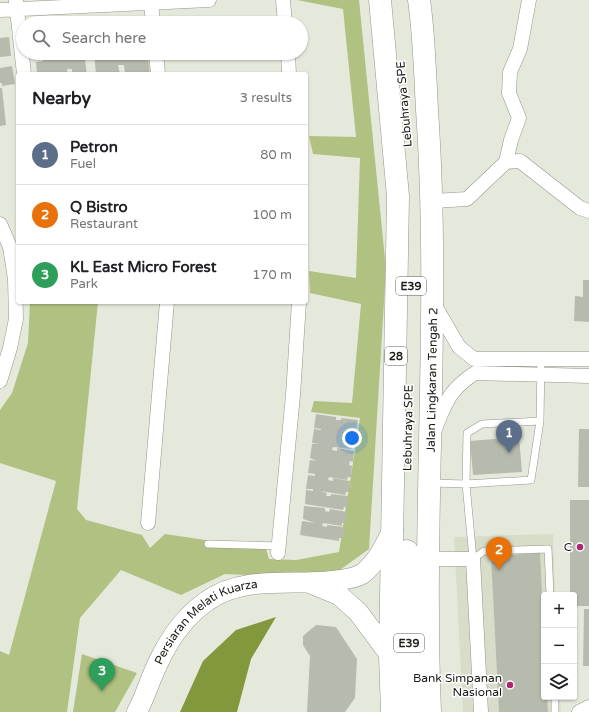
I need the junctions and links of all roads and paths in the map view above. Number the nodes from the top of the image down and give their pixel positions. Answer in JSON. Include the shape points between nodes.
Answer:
{"nodes":[{"id":1,"x":209,"y":0,"type":"edge"},
{"id":2,"x":283,"y":0,"type":"edge"},
{"id":3,"x":380,"y":0,"type":"edge"},
{"id":4,"x":394,"y":0,"type":"edge"},
{"id":5,"x":419,"y":0,"type":"edge"},
{"id":6,"x":529,"y":0,"type":"edge"},
{"id":7,"x":107,"y":2,"type":"edge"},
{"id":8,"x":151,"y":3,"type":"junction"},
{"id":9,"x":16,"y":5,"type":"edge"},
{"id":10,"x":0,"y":10,"type":"edge"},
{"id":11,"x":17,"y":16,"type":"edge"},
{"id":12,"x":152,"y":16,"type":"edge"},
{"id":13,"x":284,"y":16,"type":"edge"},
{"id":14,"x":22,"y":60,"type":"edge"},
{"id":15,"x":157,"y":60,"type":"edge"},
{"id":16,"x":288,"y":60,"type":"edge"},
{"id":17,"x":24,"y":72,"type":"edge"},
{"id":18,"x":158,"y":72,"type":"edge"},
{"id":19,"x":289,"y":72,"type":"edge"},
{"id":20,"x":506,"y":162,"type":"junction"},
{"id":21,"x":432,"y":201,"type":"junction"},
{"id":22,"x":589,"y":211,"type":"edge"},
{"id":23,"x":0,"y":224,"type":"edge"},
{"id":24,"x":167,"y":304,"type":"edge"},
{"id":25,"x":299,"y":304,"type":"edge"},
{"id":26,"x":433,"y":304,"type":"junction"},
{"id":27,"x":541,"y":359,"type":"junction"},
{"id":28,"x":589,"y":359,"type":"edge"},
{"id":29,"x":541,"y":375,"type":"junction"},
{"id":30,"x":589,"y":376,"type":"edge"},
{"id":31,"x":0,"y":381,"type":"edge"},
{"id":32,"x":540,"y":421,"type":"junction"},
{"id":33,"x":430,"y":439,"type":"junction"},
{"id":34,"x":430,"y":483,"type":"junction"},
{"id":35,"x":466,"y":484,"type":"junction"},
{"id":36,"x":148,"y":522,"type":"dead end"},
{"id":37,"x":393,"y":529,"type":"junction"},
{"id":38,"x":208,"y":544,"type":"dead end"},
{"id":39,"x":279,"y":549,"type":"joint"},
{"id":40,"x":428,"y":558,"type":"junction"},
{"id":41,"x":473,"y":558,"type":"junction"},
{"id":42,"x":311,"y":583,"type":"junction"},
{"id":43,"x":550,"y":592,"type":"edge"},
{"id":44,"x":390,"y":655,"type":"junction"},
{"id":45,"x":555,"y":700,"type":"edge"},
{"id":46,"x":589,"y":707,"type":"edge"},
{"id":47,"x":137,"y":712,"type":"edge"},
{"id":48,"x":392,"y":712,"type":"edge"},
{"id":49,"x":410,"y":712,"type":"edge"},
{"id":50,"x":430,"y":712,"type":"edge"},
{"id":51,"x":481,"y":712,"type":"edge"},
{"id":52,"x":555,"y":712,"type":"edge"},
{"id":53,"x":579,"y":712,"type":"edge"}],
"edges":[{"from":1,"to":8,"type":"street"},
{"from":2,"to":13,"type":"street"},
{"from":3,"to":37,"type":"highway","number":"28","via":[[398,196]]},
{"from":4,"to":49,"type":"highway","name":"Lebuhraya SPE","number":"E39","via":[[411,188],[406,499]]},
{"from":5,"to":21,"type":"highway","name":"Jalan Lingkaran Tengah 2"},
{"from":6,"to":20,"type":"street","via":[[520,50],[510,72],[509,93],[519,118]]},
{"from":7,"to":8,"type":"street"},
{"from":7,"to":9,"type":"street"},
{"from":8,"to":12,"type":"street"},
{"from":9,"to":10,"type":"street"},
{"from":9,"to":11,"type":"street"},
{"from":14,"to":17,"type":"street"},
{"from":15,"to":18,"type":"street"},
{"from":16,"to":19,"type":"street"},
{"from":20,"to":21,"type":"street","via":[[467,199]]},
{"from":20,"to":22,"type":"street","via":[[520,160],[580,208]]},
{"from":21,"to":26,"type":"highway","name":"Jalan Lingkaran Tengah 2"},
{"from":23,"to":31,"type":"street","via":[[10,246],[15,279],[16,319]]},
{"from":24,"to":36,"type":"street"},
{"from":25,"to":39,"type":"street"},
{"from":26,"to":27,"type":"street","via":[[459,347],[474,358]]},
{"from":26,"to":33,"type":"highway","name":"Jalan Lingkaran Tengah 2"},
{"from":27,"to":28,"type":"street"},
{"from":27,"to":29,"type":"lane"},
{"from":29,"to":30,"type":"street"},
{"from":29,"to":32,"type":"lane"},
{"from":29,"to":33,"type":"street","via":[[475,373],[449,395]]},
{"from":32,"to":35,"type":"lane","via":[[531,480]]},
{"from":32,"to":35,"type":"lane","via":[[482,424],[468,433]]},
{"from":33,"to":34,"type":"highway","name":"Jalan Lingkaran Tengah 2"},
{"from":34,"to":35,"type":"lane"},
{"from":34,"to":40,"type":"highway","name":"Jalan Lingkaran Tengah 2"},
{"from":35,"to":41,"type":"lane"},
{"from":37,"to":42,"type":"street","name":"Persiaran Melati Kuarza","via":[[380,555],[361,574],[342,580]]},
{"from":37,"to":44,"type":"highway","number":"28"},
{"from":38,"to":39,"type":"lane"},
{"from":40,"to":41,"type":"street"},
{"from":40,"to":50,"type":"highway","name":"Jalan Lingkaran Tengah 2"},
{"from":41,"to":43,"type":"lane","via":[[484,551],[548,549]]},
{"from":41,"to":51,"type":"street"},
{"from":42,"to":44,"type":"street","name":"Persiaran Melati Kuarza","via":[[339,595],[358,612]]},
{"from":42,"to":47,"type":"street","name":"Persiaran Melati Kuarza","via":[[245,586],[208,600],[174,634]]},
{"from":44,"to":48,"type":"highway","number":"28"},
{"from":45,"to":52,"type":"lane"},
{"from":46,"to":53,"type":"street"}]}
